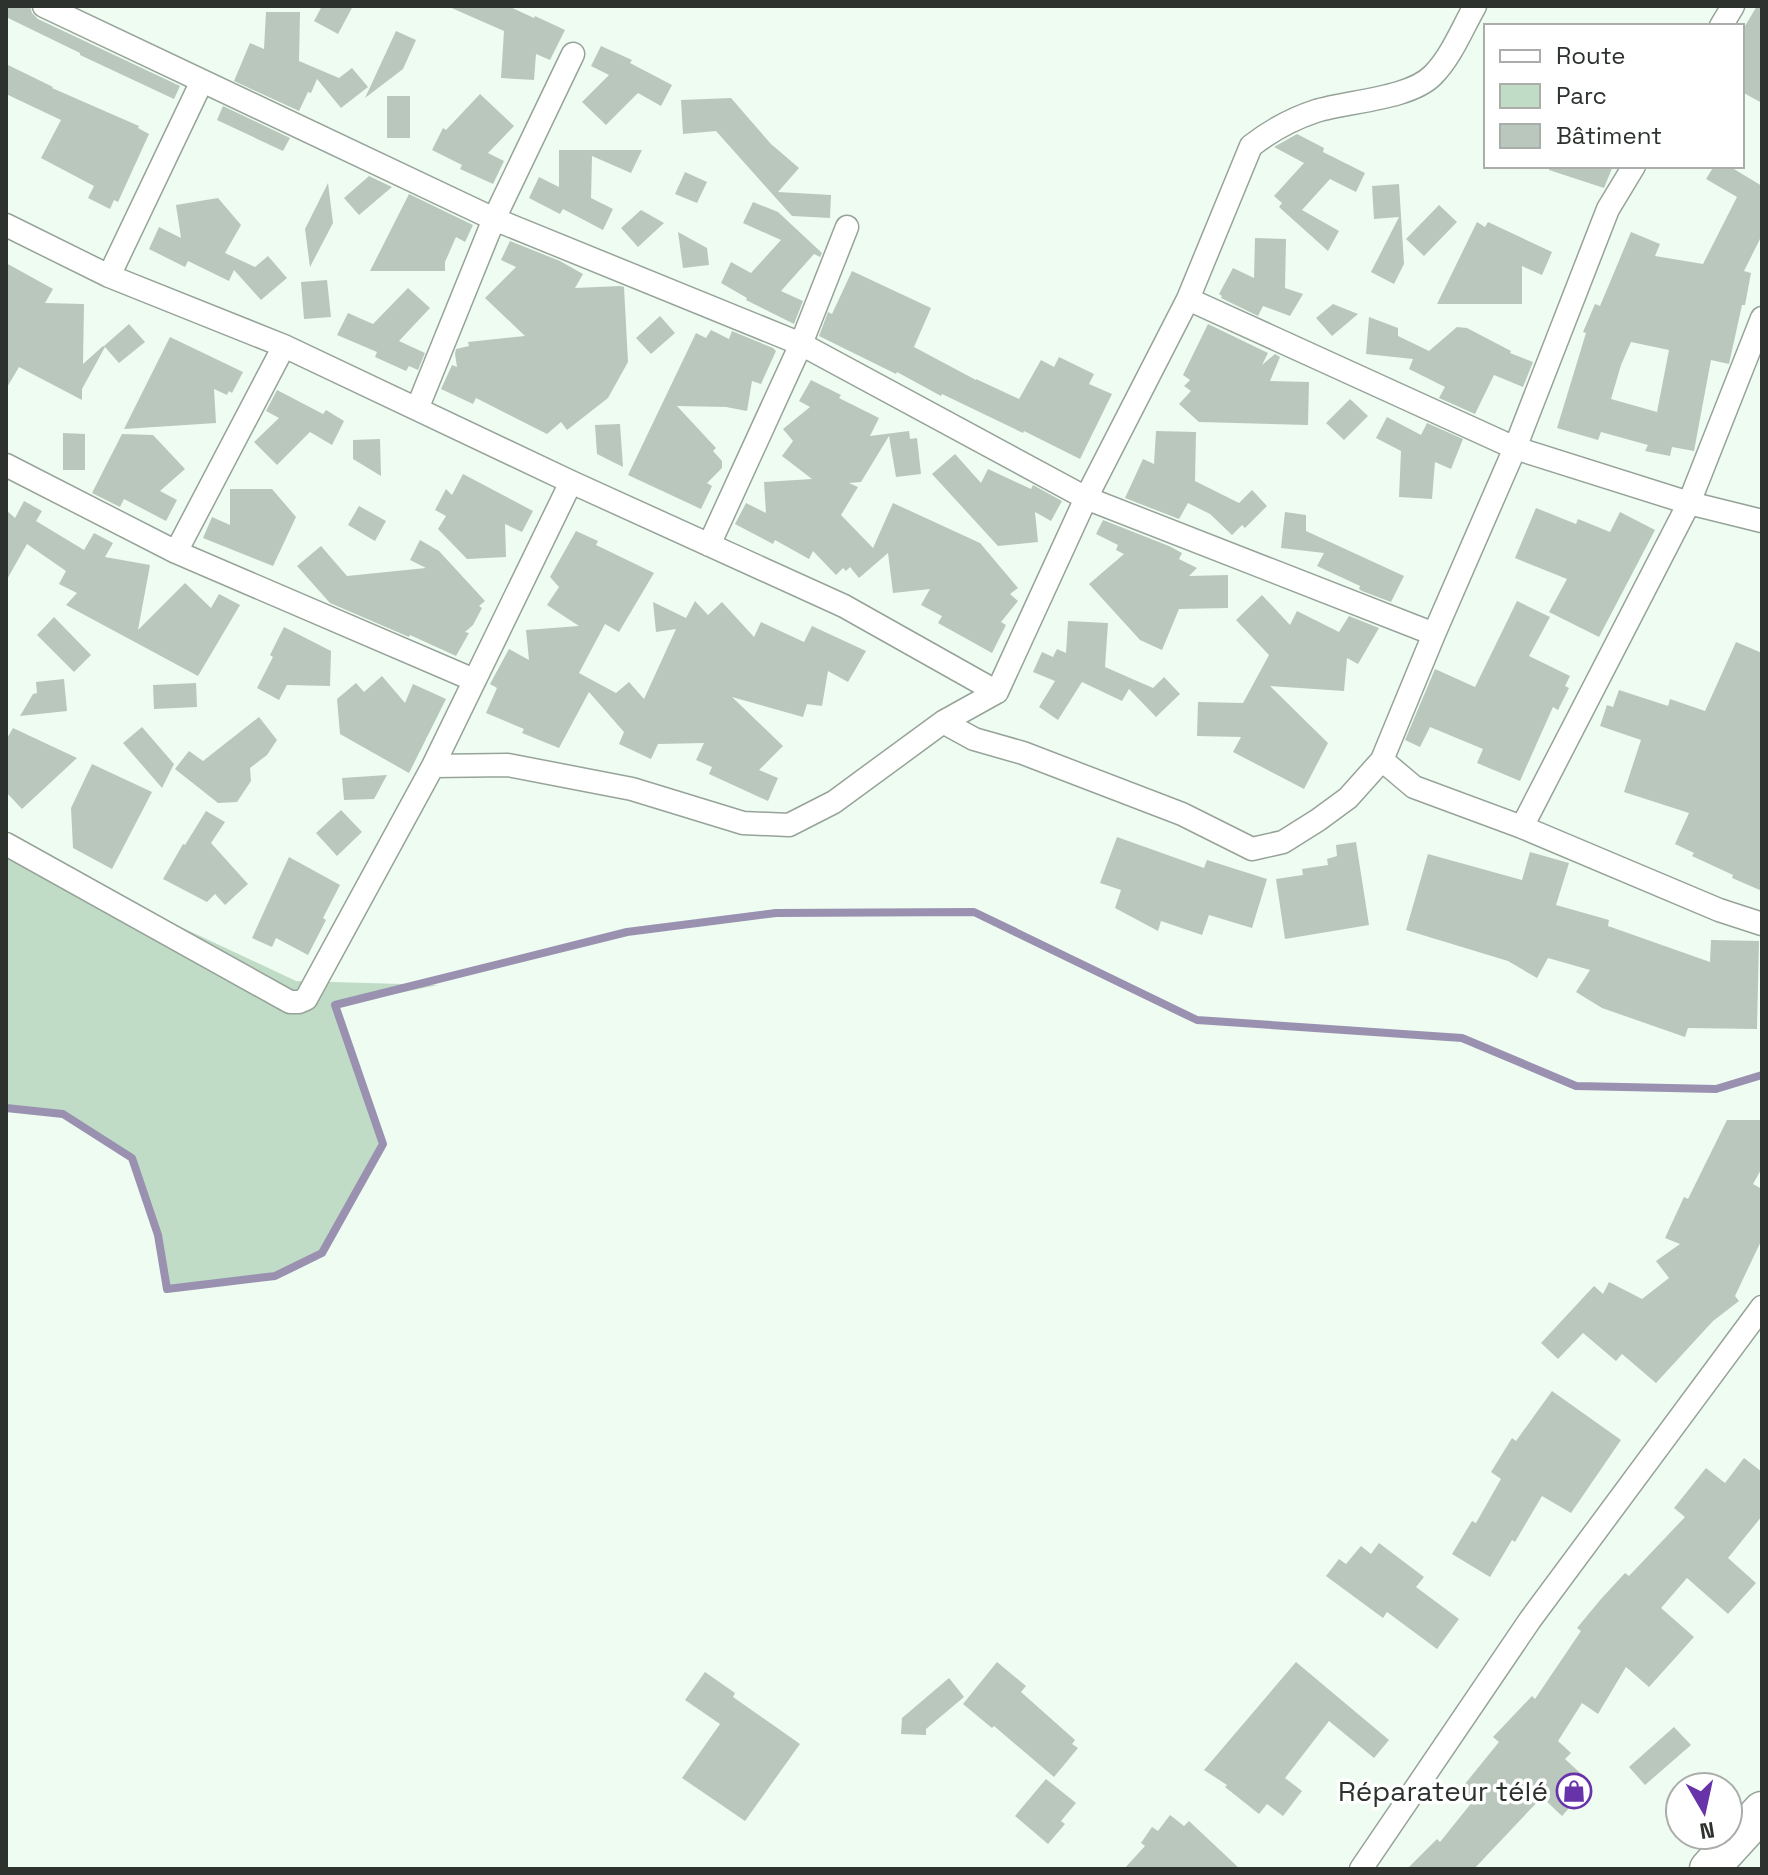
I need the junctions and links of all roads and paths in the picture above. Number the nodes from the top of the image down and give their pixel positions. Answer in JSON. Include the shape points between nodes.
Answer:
{"nodes":[{"id":1,"x":44,"y":6,"type":"edge"},
{"id":2,"x":1475,"y":6,"type":"edge"},
{"id":3,"x":1733,"y":6,"type":"edge"},
{"id":4,"x":1722,"y":24,"type":"edge"},
{"id":5,"x":573,"y":54,"type":"dead end"},
{"id":6,"x":202,"y":81,"type":"junction"},
{"id":7,"x":1633,"y":168,"type":"edge"},
{"id":8,"x":494,"y":219,"type":"junction"},
{"id":9,"x":6,"y":225,"type":"edge"},
{"id":10,"x":847,"y":227,"type":"dead end"},
{"id":11,"x":109,"y":276,"type":"junction"},
{"id":12,"x":1188,"y":299,"type":"junction"},
{"id":13,"x":1762,"y":318,"type":"edge"},
{"id":14,"x":801,"y":344,"type":"junction"},
{"id":15,"x":284,"y":346,"type":"junction"},
{"id":16,"x":417,"y":409,"type":"junction"},
{"id":17,"x":1515,"y":448,"type":"junction"},
{"id":18,"x":6,"y":465,"type":"edge"},
{"id":19,"x":571,"y":482,"type":"junction"},
{"id":20,"x":1086,"y":498,"type":"junction"},
{"id":21,"x":1689,"y":503,"type":"junction"},
{"id":22,"x":1762,"y":521,"type":"edge"},
{"id":23,"x":709,"y":545,"type":"junction"},
{"id":24,"x":176,"y":552,"type":"junction"},
{"id":25,"x":1434,"y":634,"type":"junction"},
{"id":26,"x":474,"y":680,"type":"junction"},
{"id":27,"x":997,"y":692,"type":"junction"},
{"id":28,"x":943,"y":722,"type":"junction"},
{"id":29,"x":1382,"y":760,"type":"junction"},
{"id":30,"x":433,"y":766,"type":"junction"},
{"id":31,"x":1522,"y":827,"type":"junction"},
{"id":32,"x":6,"y":844,"type":"edge"},
{"id":33,"x":1762,"y":924,"type":"edge"},
{"id":34,"x":1762,"y":1307,"type":"edge"},
{"id":35,"x":1762,"y":1811,"type":"edge"},
{"id":36,"x":1714,"y":1868,"type":"edge"},
{"id":37,"x":1361,"y":1869,"type":"edge"}],
"edges":[{"from":1,"to":6,"type":"street"},
{"from":2,"to":12,"type":"street","via":[[1432,76],[1409,90],[1315,112],[1270,131],[1251,146]]},
{"from":3,"to":4,"type":"street"},
{"from":5,"to":8,"type":"street"},
{"from":6,"to":8,"type":"street"},
{"from":6,"to":11,"type":"street"},
{"from":7,"to":17,"type":"street","via":[[1608,209]]},
{"from":8,"to":14,"type":"street"},
{"from":8,"to":16,"type":"street"},
{"from":9,"to":11,"type":"street"},
{"from":10,"to":14,"type":"street"},
{"from":11,"to":15,"type":"street"},
{"from":12,"to":17,"type":"street"},
{"from":12,"to":20,"type":"street"},
{"from":13,"to":21,"type":"street"},
{"from":14,"to":20,"type":"street"},
{"from":14,"to":23,"type":"street"},
{"from":15,"to":16,"type":"street"},
{"from":15,"to":24,"type":"street"},
{"from":16,"to":19,"type":"street"},
{"from":17,"to":21,"type":"street"},
{"from":17,"to":25,"type":"street"},
{"from":18,"to":24,"type":"street"},
{"from":19,"to":23,"type":"street"},
{"from":19,"to":26,"type":"street"},
{"from":20,"to":25,"type":"street"},
{"from":20,"to":27,"type":"street"},
{"from":21,"to":22,"type":"street"},
{"from":21,"to":31,"type":"street"},
{"from":23,"to":27,"type":"street","via":[[844,606]]},
{"from":24,"to":26,"type":"street"},
{"from":25,"to":29,"type":"street"},
{"from":26,"to":30,"type":"street"},
{"from":27,"to":28,"type":"street"},
{"from":28,"to":29,"type":"street","via":[[974,739],[1182,814],[1252,849],[1283,842],[1318,820],[1348,798]]},
{"from":28,"to":30,"type":"street","via":[[834,802],[789,825],[743,823],[632,789],[508,765]]},
{"from":29,"to":31,"type":"street","via":[[1414,787]]},
{"from":30,"to":32,"type":"street","via":[[306,999],[299,1002],[290,1002]]},
{"from":31,"to":33,"type":"street"},
{"from":34,"to":37,"type":"street","via":[[1530,1620]]},
{"from":35,"to":36,"type":"highway"}]}
